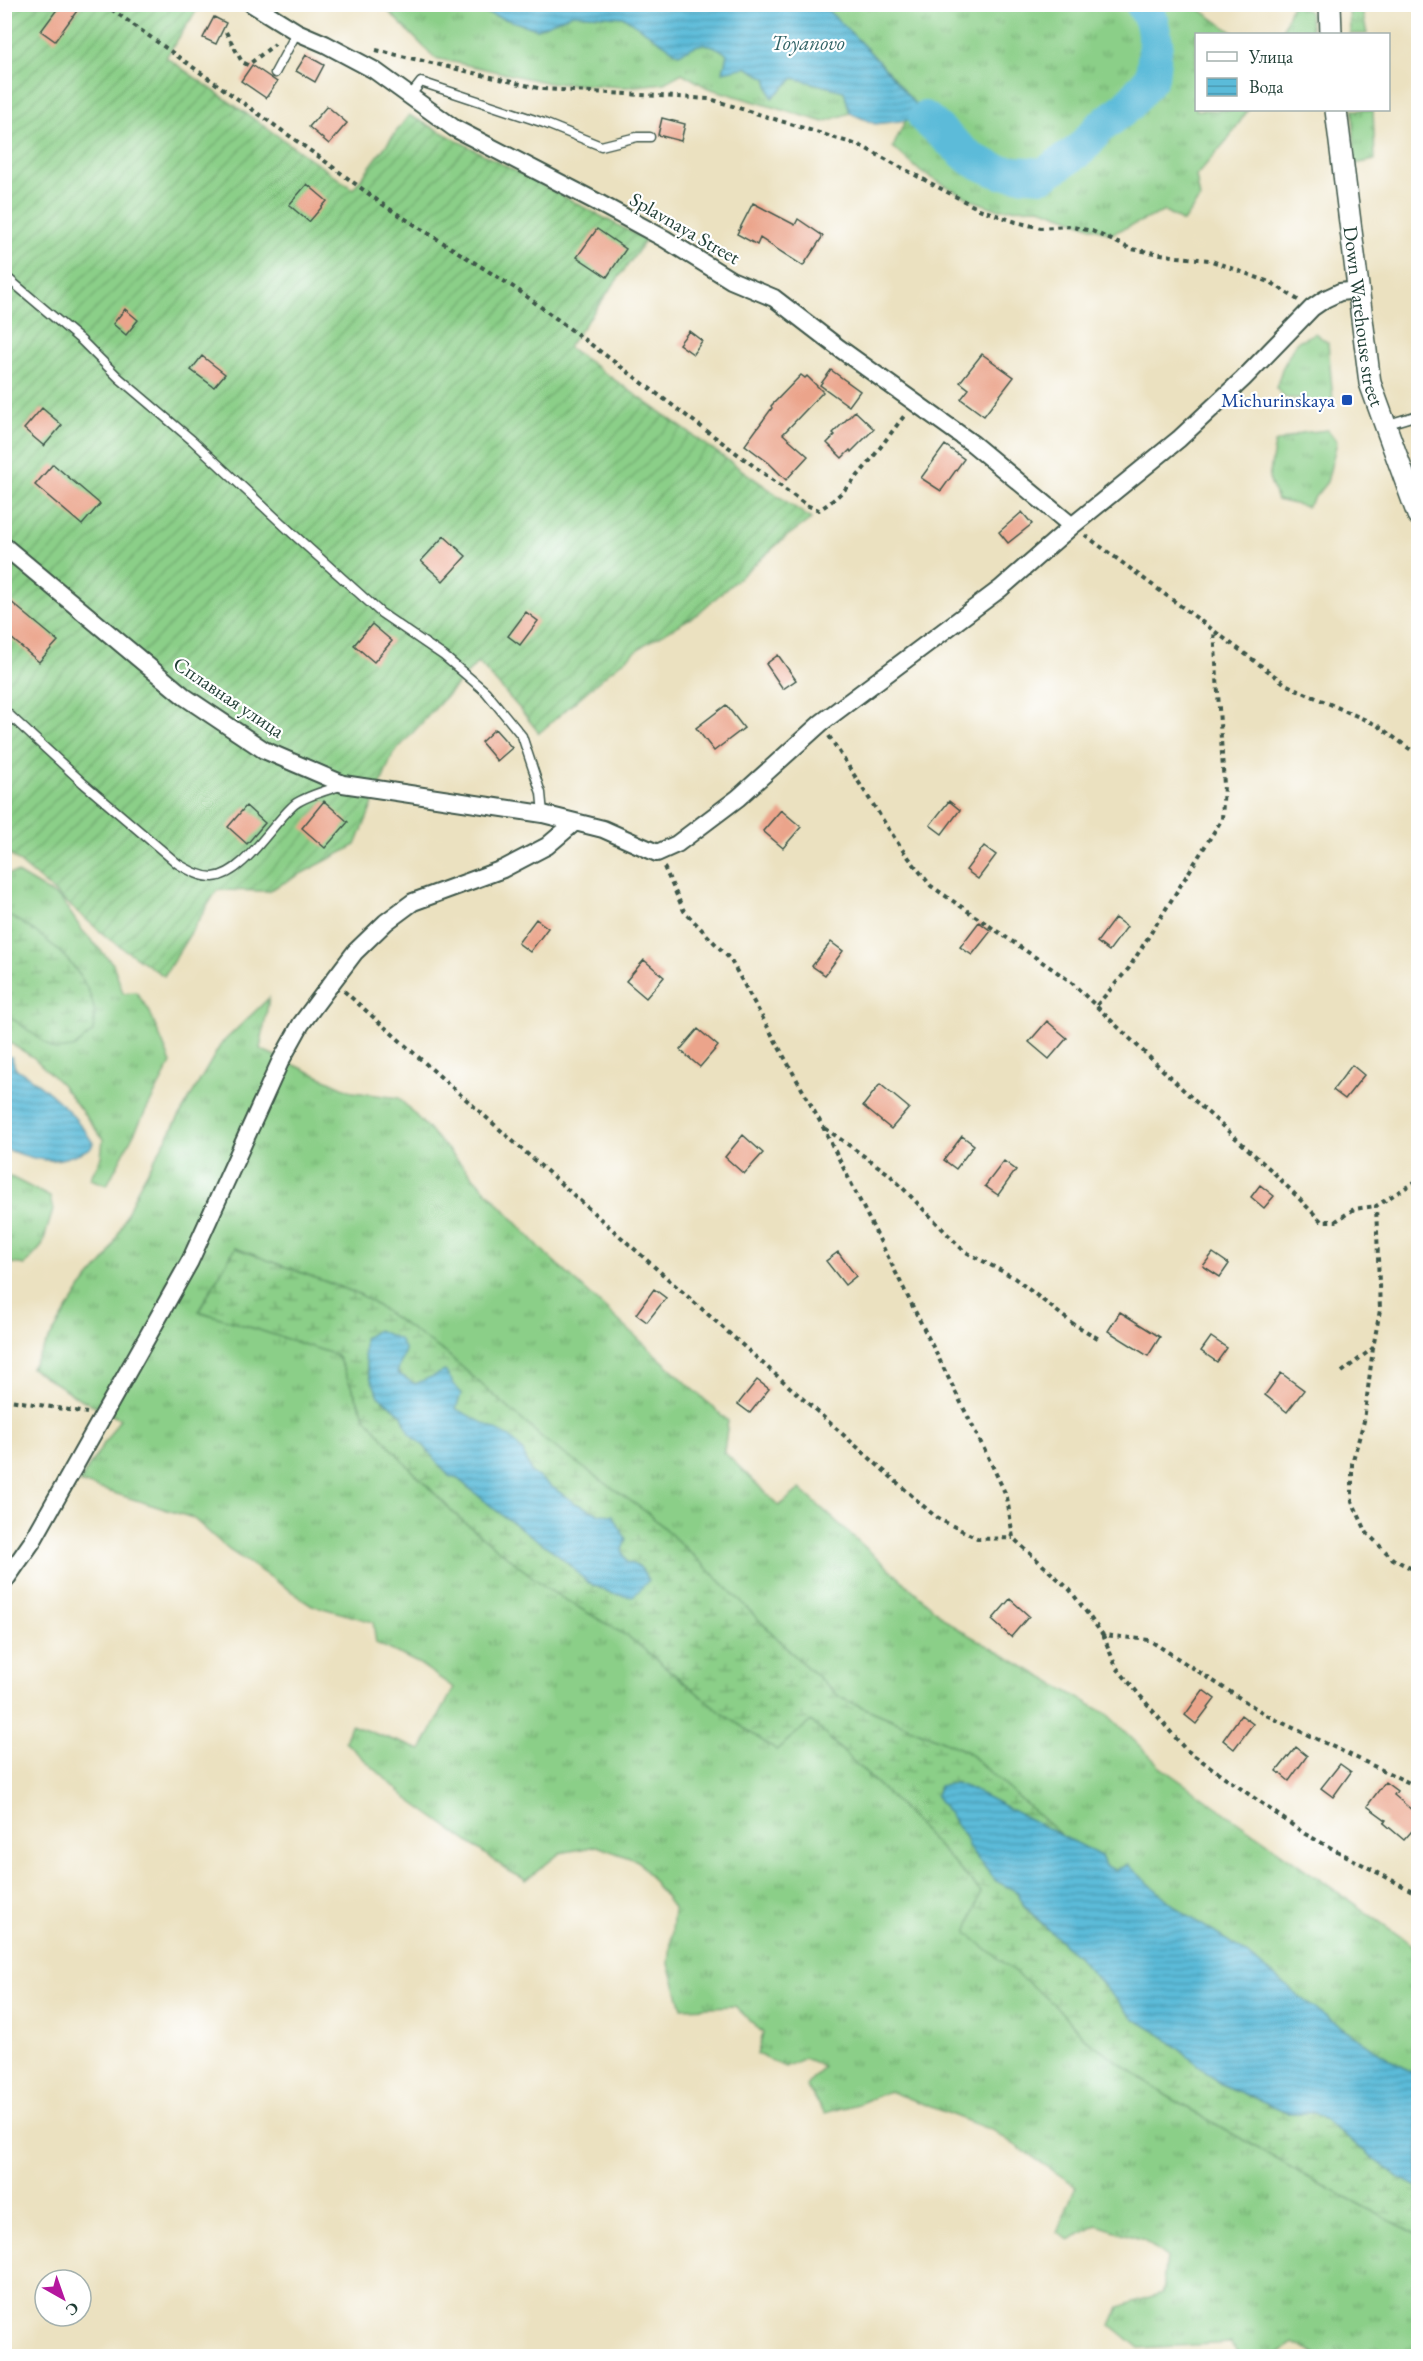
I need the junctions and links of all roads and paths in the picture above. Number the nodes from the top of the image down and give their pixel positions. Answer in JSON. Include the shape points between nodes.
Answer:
{"nodes":[{"id":1,"x":104,"y":4,"type":"edge"},
{"id":2,"x":252,"y":4,"type":"edge"},
{"id":3,"x":1330,"y":4,"type":"edge"},
{"id":4,"x":226,"y":32,"type":"dead end"},
{"id":5,"x":297,"y":32,"type":"junction"},
{"id":6,"x":1331,"y":33,"type":"edge"},
{"id":7,"x":280,"y":39,"type":"dead end"},
{"id":8,"x":372,"y":50,"type":"dead end"},
{"id":9,"x":274,"y":73,"type":"dead end"},
{"id":10,"x":410,"y":96,"type":"junction"},
{"id":11,"x":1336,"y":111,"type":"edge"},
{"id":12,"x":650,"y":137,"type":"dead end"},
{"id":13,"x":4,"y":275,"type":"edge"},
{"id":14,"x":1357,"y":290,"type":"junction"},
{"id":15,"x":1312,"y":308,"type":"junction"},
{"id":16,"x":914,"y":402,"type":"junction"},
{"id":17,"x":1419,"y":415,"type":"edge"},
{"id":18,"x":1384,"y":425,"type":"junction"},
{"id":19,"x":1419,"y":515,"type":"edge"},
{"id":20,"x":1072,"y":526,"type":"junction"},
{"id":21,"x":4,"y":546,"type":"edge"},
{"id":22,"x":1214,"y":631,"type":"junction"},
{"id":23,"x":4,"y":710,"type":"edge"},
{"id":24,"x":820,"y":723,"type":"junction"},
{"id":25,"x":1419,"y":755,"type":"edge"},
{"id":26,"x":343,"y":784,"type":"junction"},
{"id":27,"x":543,"y":814,"type":"junction"},
{"id":28,"x":574,"y":823,"type":"junction"},
{"id":29,"x":657,"y":853,"type":"junction"},
{"id":30,"x":333,"y":981,"type":"junction"},
{"id":31,"x":1097,"y":1005,"type":"junction"},
{"id":32,"x":823,"y":1126,"type":"junction"},
{"id":33,"x":1419,"y":1180,"type":"edge"},
{"id":34,"x":1376,"y":1206,"type":"junction"},
{"id":35,"x":1101,"y":1340,"type":"dead end"},
{"id":36,"x":1373,"y":1348,"type":"junction"},
{"id":37,"x":1342,"y":1372,"type":"dead end"},
{"id":38,"x":4,"y":1399,"type":"edge"},
{"id":39,"x":102,"y":1415,"type":"junction"},
{"id":40,"x":1013,"y":1538,"type":"junction"},
{"id":41,"x":1419,"y":1572,"type":"edge"},
{"id":42,"x":4,"y":1582,"type":"edge"},
{"id":43,"x":1103,"y":1635,"type":"junction"},
{"id":44,"x":1419,"y":1756,"type":"edge"},
{"id":45,"x":1417,"y":1786,"type":"edge"},
{"id":46,"x":1419,"y":1894,"type":"edge"}],
"edges":[{"from":1,"to":16,"type":"path","via":[[386,206],[518,290],[806,506],[819,510],[846,488]]},
{"from":2,"to":5,"type":"street","name":"Splavnaya Street"},
{"from":3,"to":6,"type":"street"},
{"from":4,"to":7,"type":"path","via":[[242,62],[248,65]]},
{"from":5,"to":9,"type":"lane"},
{"from":5,"to":10,"type":"street","name":"Splavnaya Street","via":[[374,69]]},
{"from":8,"to":15,"type":"path","via":[[542,89],[710,99],[861,146],[979,209],[1016,222],[1041,228],[1068,226],[1092,231],[1131,249],[1209,260],[1272,283]]},
{"from":10,"to":12,"type":"lane","via":[[421,82],[601,146]]},
{"from":10,"to":16,"type":"street","name":"Splavnaya Street","via":[[454,128],[665,239],[731,280],[774,298]]},
{"from":11,"to":14,"type":"street","name":"Down Warehouse street"},
{"from":13,"to":27,"type":"lane","via":[[381,613],[444,656],[486,692],[522,736],[541,793]]},
{"from":14,"to":15,"type":"street","via":[[1325,298]]},
{"from":14,"to":18,"type":"street","name":"Down Warehouse street","via":[[1370,383]]},
{"from":15,"to":20,"type":"street","via":[[1179,439]]},
{"from":16,"to":20,"type":"street","name":"Splavnaya Street","via":[[989,456]]},
{"from":17,"to":18,"type":"lane"},
{"from":18,"to":19,"type":"street","name":"Down Warehouse street"},
{"from":20,"to":22,"type":"path"},
{"from":20,"to":24,"type":"street","via":[[1000,590]]},
{"from":21,"to":26,"type":"street","name":"Сплавная улица","via":[[185,697],[264,750]]},
{"from":22,"to":25,"type":"path","via":[[1287,685],[1377,725]]},
{"from":22,"to":31,"type":"path","via":[[1224,785],[1222,819],[1129,968]]},
{"from":23,"to":26,"type":"lane","via":[[83,783],[178,864],[196,874],[226,874],[297,803]]},
{"from":24,"to":29,"type":"street","via":[[738,798],[677,844]]},
{"from":24,"to":31,"type":"path","via":[[901,848],[931,886],[1070,981]]},
{"from":26,"to":27,"type":"street","name":"Сплавная улица"},
{"from":27,"to":28,"type":"street","name":"Сплавная улица"},
{"from":28,"to":29,"type":"street","name":"Сплавная улица","via":[[603,829]]},
{"from":28,"to":30,"type":"street","via":[[547,846],[503,869],[413,902],[355,952]]},
{"from":29,"to":32,"type":"path","via":[[684,910],[730,959]]},
{"from":30,"to":39,"type":"street","via":[[301,1024],[280,1062],[190,1261]]},
{"from":30,"to":40,"type":"path","via":[[937,1518],[979,1539]]},
{"from":31,"to":34,"type":"path","via":[[1321,1221],[1336,1221],[1354,1209]]},
{"from":32,"to":35,"type":"path","via":[[889,1174],[964,1251],[1013,1278]]},
{"from":32,"to":40,"type":"path","via":[[992,1463],[1007,1497]]},
{"from":33,"to":34,"type":"path"},
{"from":34,"to":36,"type":"path","via":[[1380,1310]]},
{"from":36,"to":37,"type":"path"},
{"from":36,"to":41,"type":"path","via":[[1364,1421],[1353,1463],[1352,1501],[1367,1533],[1393,1559]]},
{"from":38,"to":39,"type":"path"},
{"from":39,"to":42,"type":"street","via":[[32,1542]]},
{"from":40,"to":43,"type":"path","via":[[1070,1590]]},
{"from":43,"to":45,"type":"path","via":[[1149,1640],[1268,1716]]},
{"from":43,"to":46,"type":"path","via":[[1116,1667],[1185,1749],[1305,1834]]},
{"from":44,"to":45,"type":"path"}]}
